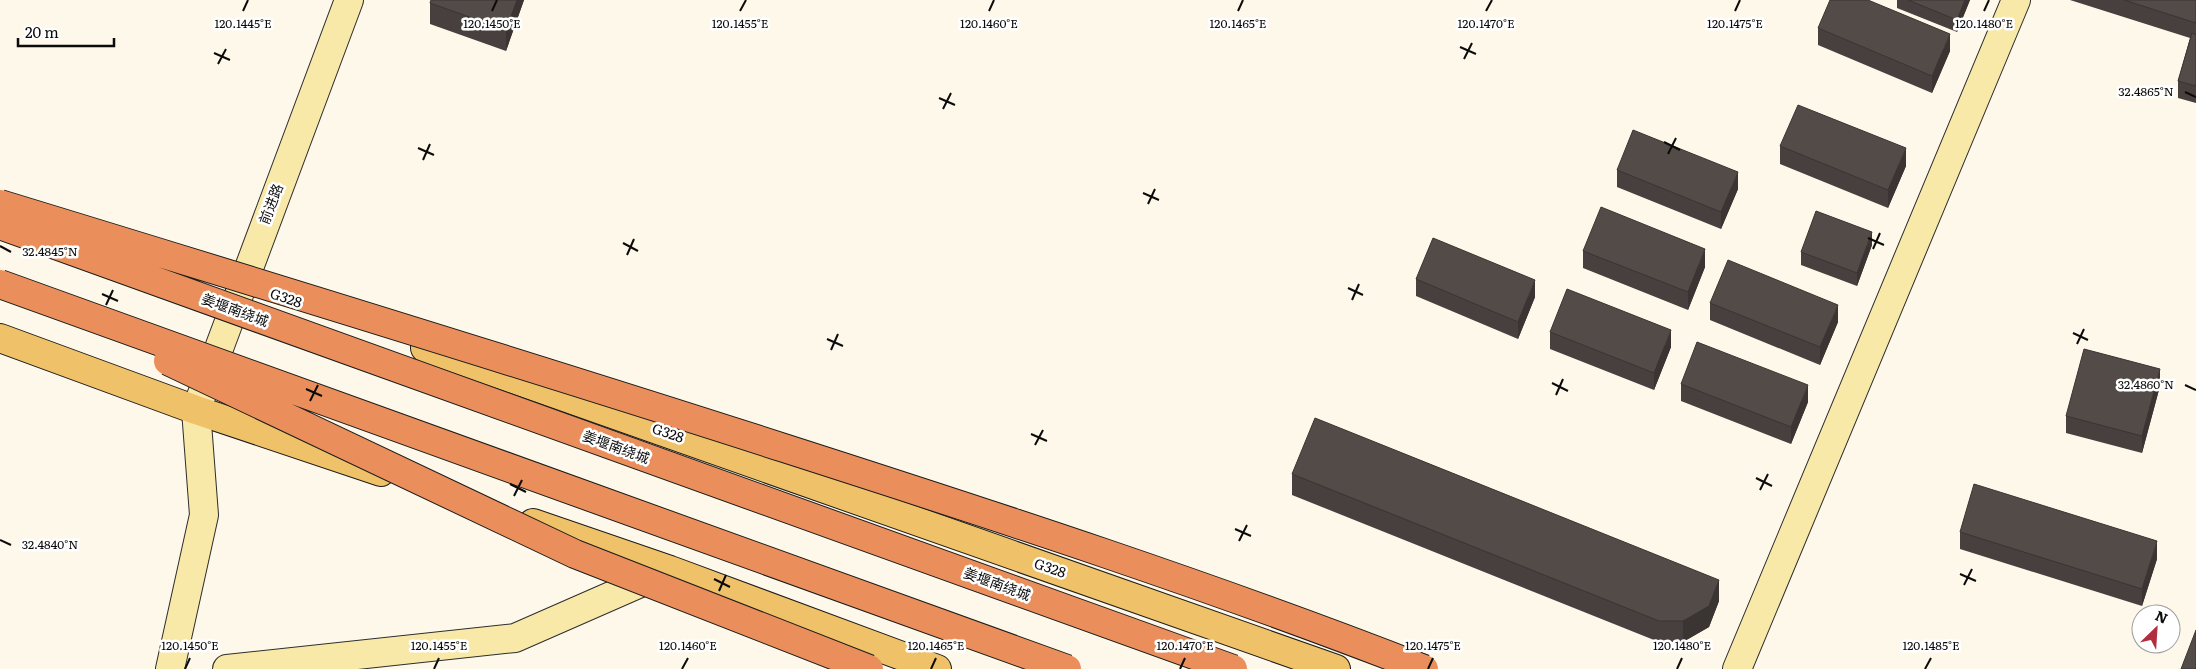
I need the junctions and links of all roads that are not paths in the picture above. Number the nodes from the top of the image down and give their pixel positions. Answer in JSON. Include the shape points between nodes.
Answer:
{"nodes":[{"id":1,"x":349,"y":0,"type":"edge"},
{"id":2,"x":2016,"y":0,"type":"edge"},
{"id":3,"x":0,"y":196,"type":"edge"},
{"id":4,"x":0,"y":204,"type":"edge"},
{"id":5,"x":0,"y":225,"type":"edge"},
{"id":6,"x":242,"y":283,"type":"junction"},
{"id":7,"x":9,"y":287,"type":"edge"},
{"id":8,"x":0,"y":338,"type":"edge"},
{"id":9,"x":196,"y":410,"type":"junction"},
{"id":10,"x":670,"y":570,"type":"junction"},
{"id":11,"x":170,"y":669,"type":"edge"},
{"id":12,"x":227,"y":669,"type":"edge"},
{"id":13,"x":869,"y":669,"type":"edge"},
{"id":14,"x":937,"y":669,"type":"edge"},
{"id":15,"x":1067,"y":669,"type":"edge"},
{"id":16,"x":1233,"y":669,"type":"edge"},
{"id":17,"x":1336,"y":669,"type":"edge"},
{"id":18,"x":1424,"y":669,"type":"edge"},
{"id":19,"x":1737,"y":669,"type":"edge"}],
"edges":[{"from":1,"to":6,"type":"street","name":"前进路"},
{"from":2,"to":19,"type":"street"},
{"from":3,"to":6,"type":"main road","name":"G328","number":"G328"},
{"from":4,"to":18,"type":"highway","bridge":true,"via":[[488,353],[899,485],[1290,617]]},
{"from":5,"to":16,"type":"highway","name":"姜堰南绕城","bridge":true},
{"from":6,"to":9,"type":"street","name":"前进路"},
{"from":6,"to":17,"type":"main road","name":"G328","number":"G328"},
{"from":7,"to":13,"type":"highway","bridge":true,"via":[[575,554]]},
{"from":7,"to":15,"type":"highway","bridge":true},
{"from":8,"to":9,"type":"main road"},
{"from":9,"to":10,"type":"main road"},
{"from":9,"to":11,"type":"street","via":[[204,515]]},
{"from":10,"to":12,"type":"street","via":[[514,638]]},
{"from":10,"to":14,"type":"main road"}]}
